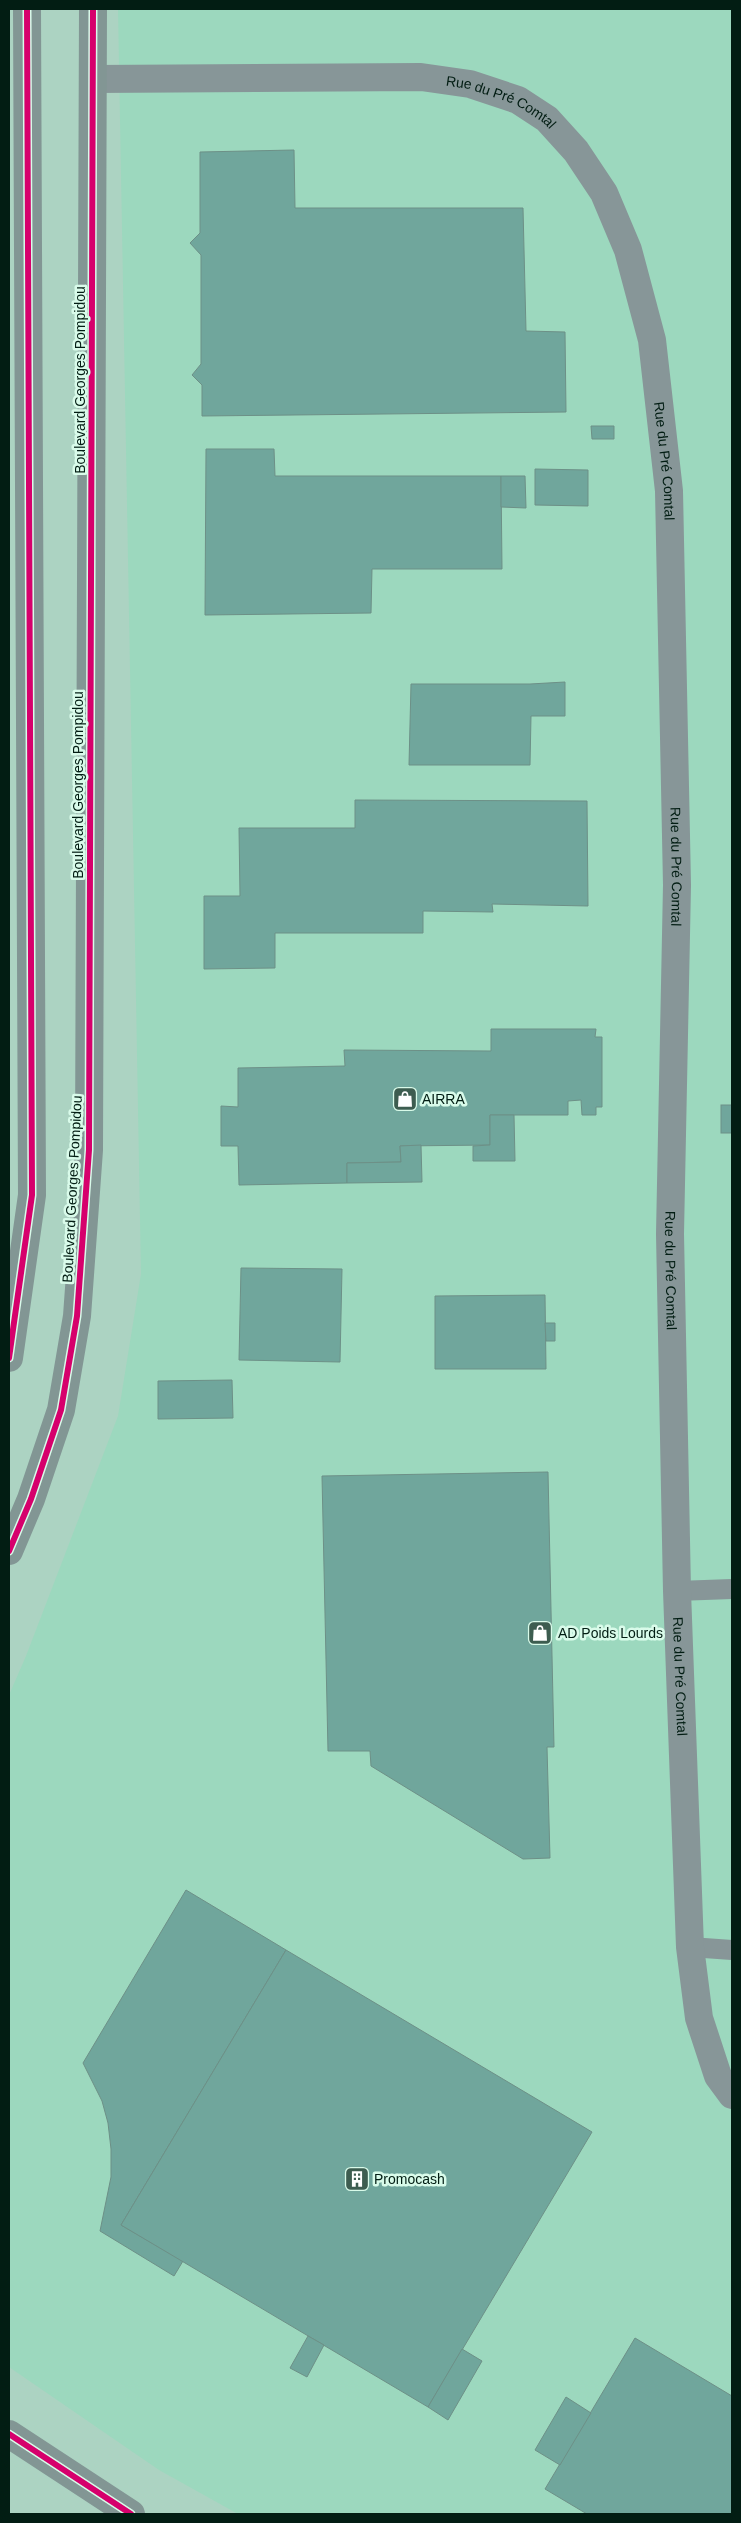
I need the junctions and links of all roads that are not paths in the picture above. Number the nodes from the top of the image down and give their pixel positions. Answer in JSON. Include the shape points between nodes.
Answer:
{"nodes":[{"id":1,"x":27,"y":9,"type":"edge"},
{"id":2,"x":93,"y":9,"type":"edge"},
{"id":3,"x":94,"y":79,"type":"junction"},
{"id":4,"x":9,"y":1358,"type":"edge"},
{"id":5,"x":9,"y":1551,"type":"edge"},
{"id":6,"x":732,"y":1589,"type":"edge"},
{"id":7,"x":677,"y":1591,"type":"junction"},
{"id":8,"x":690,"y":1947,"type":"junction"},
{"id":9,"x":732,"y":1950,"type":"edge"},
{"id":10,"x":732,"y":2094,"type":"edge"},
{"id":11,"x":9,"y":2434,"type":"edge"},
{"id":12,"x":131,"y":2514,"type":"edge"}],
"edges":[{"from":1,"to":4,"type":"main road","via":[[32,1195]]},
{"from":2,"to":3,"type":"main road","name":"Boulevard Georges Pompidou"},
{"from":3,"to":5,"type":"main road","name":"Boulevard Georges Pompidou","via":[[89,1150],[77,1316],[61,1410],[31,1499]]},
{"from":3,"to":7,"type":"street","name":"Rue du Pré Comtal","via":[[421,77],[470,84],[518,100],[547,120],[576,152],[604,193],[628,250],[652,340],[669,490],[677,885],[670,1234]]},
{"from":6,"to":7,"type":"lane"},
{"from":7,"to":8,"type":"street","name":"Rue du Pré Comtal"},
{"from":8,"to":9,"type":"lane"},
{"from":8,"to":10,"type":"street","name":"Rue du Pré Comtal","via":[[699,2018],[718,2076]]},
{"from":11,"to":12,"type":"main road"}]}
